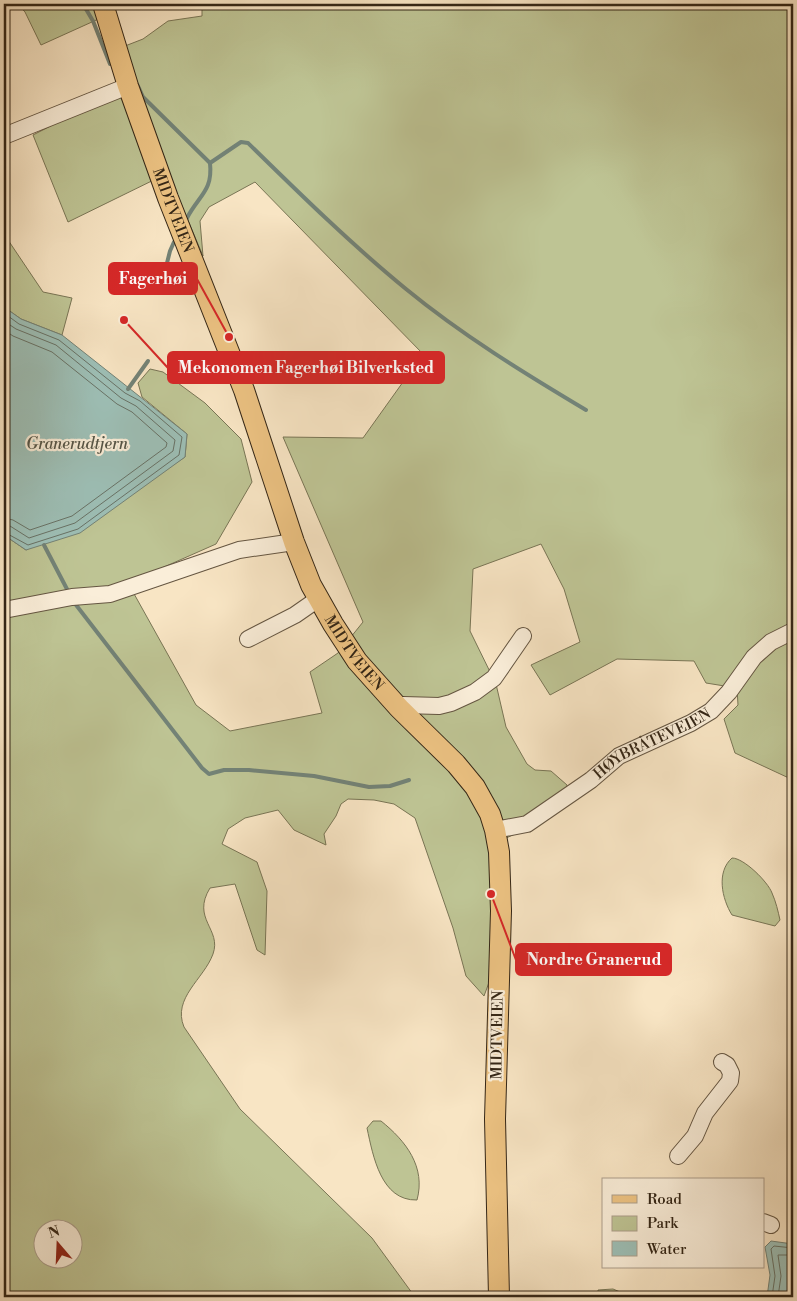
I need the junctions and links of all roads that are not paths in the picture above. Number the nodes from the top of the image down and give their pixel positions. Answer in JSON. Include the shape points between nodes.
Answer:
{"nodes":[{"id":1,"x":103,"y":4,"type":"edge"},
{"id":2,"x":128,"y":86,"type":"junction"},
{"id":3,"x":4,"y":136,"type":"edge"},
{"id":4,"x":294,"y":542,"type":"junction"},
{"id":5,"x":318,"y":599,"type":"junction"},
{"id":6,"x":4,"y":610,"type":"edge"},
{"id":7,"x":793,"y":630,"type":"edge"},
{"id":8,"x":522,"y":636,"type":"dead end"},
{"id":9,"x":248,"y":639,"type":"dead end"},
{"id":10,"x":399,"y":708,"type":"junction"},
{"id":11,"x":495,"y":830,"type":"junction"},
{"id":12,"x":722,"y":1062,"type":"dead end"},
{"id":13,"x":678,"y":1156,"type":"dead end"},
{"id":14,"x":499,"y":1297,"type":"edge"}],
"edges":[{"from":1,"to":2,"type":"main road","name":"MIDTVEIEN"},
{"from":2,"to":3,"type":"street"},
{"from":2,"to":4,"type":"main road","name":"MIDTVEIEN","via":[[168,198],[244,390]]},
{"from":4,"to":5,"type":"main road","name":"MIDTVEIEN"},
{"from":4,"to":6,"type":"street","via":[[239,550],[110,594],[72,597]]},
{"from":5,"to":9,"type":"street"},
{"from":5,"to":10,"type":"main road","name":"MIDTVEIEN","via":[[357,661]]},
{"from":7,"to":11,"type":"street","name":"HØYBRÅTEVEIEN","via":[[771,642],[754,657],[711,711],[623,753],[591,780],[527,824]]},
{"from":8,"to":10,"type":"street","via":[[494,678],[474,692],[439,706],[403,705]]},
{"from":10,"to":11,"type":"main road","name":"MIDTVEIEN","via":[[475,787]]},
{"from":11,"to":14,"type":"main road","name":"MIDTVEIEN","via":[[501,911],[495,1119]]},
{"from":12,"to":13,"type":"street","via":[[728,1065],[730,1081],[705,1113],[695,1136]]}]}
